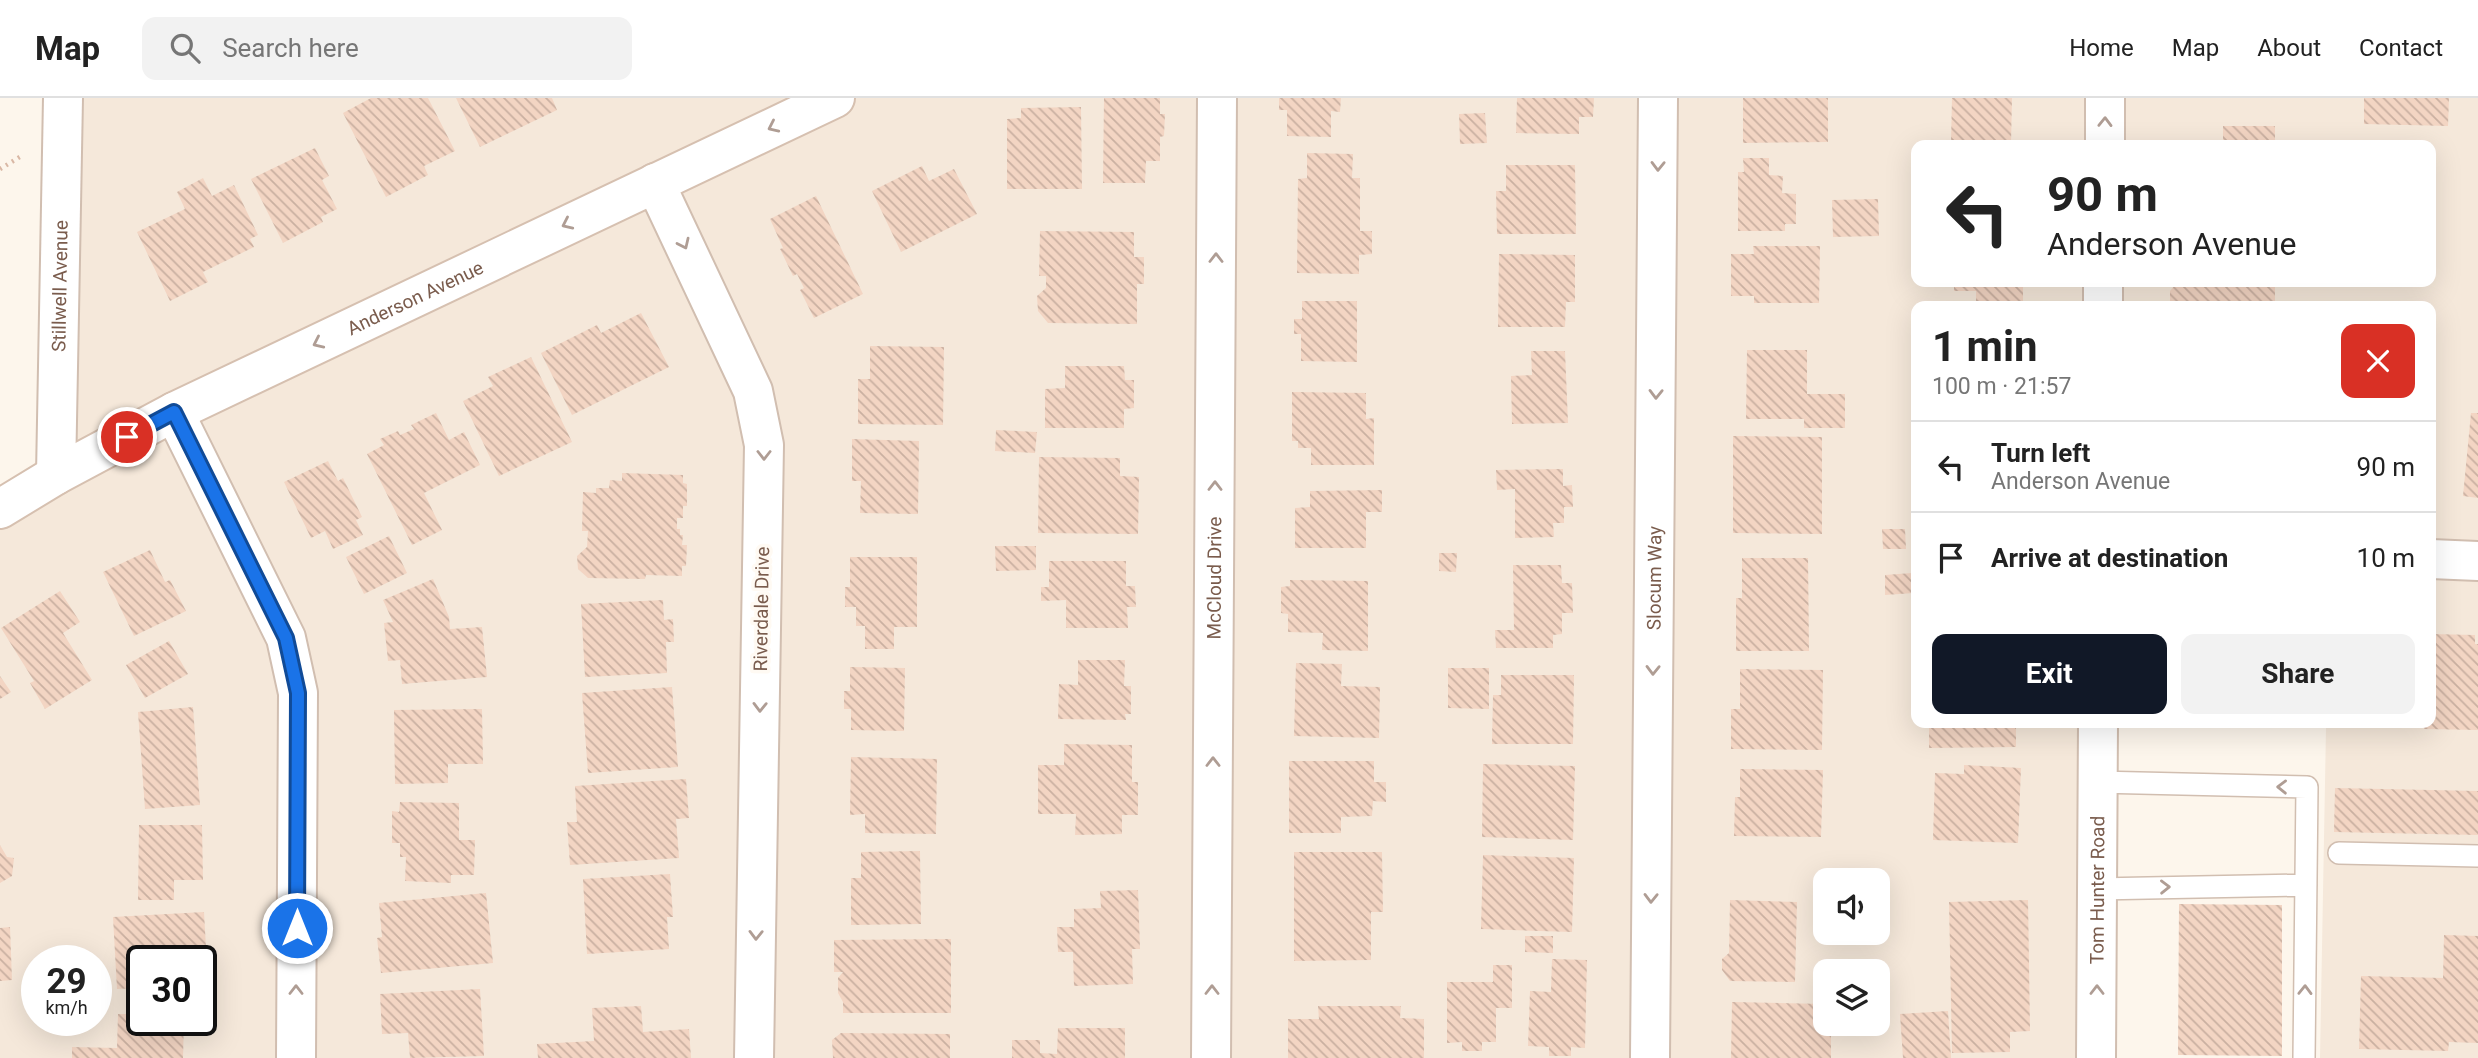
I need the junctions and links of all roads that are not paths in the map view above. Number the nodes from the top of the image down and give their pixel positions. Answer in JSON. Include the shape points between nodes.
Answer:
{"nodes":[{"id":1,"x":63,"y":98,"type":"edge"},
{"id":2,"x":835,"y":98,"type":"edge"},
{"id":3,"x":1217,"y":98,"type":"edge"},
{"id":4,"x":1658,"y":98,"type":"edge"},
{"id":5,"x":2105,"y":98,"type":"edge"},
{"id":6,"x":2105,"y":140,"type":"edge"},
{"id":7,"x":655,"y":183,"type":"junction"},
{"id":8,"x":174,"y":412,"type":"junction"},
{"id":9,"x":56,"y":475,"type":"junction"},
{"id":10,"x":0,"y":509,"type":"edge"},
{"id":11,"x":2436,"y":559,"type":"edge"},
{"id":12,"x":2478,"y":561,"type":"edge"},
{"id":13,"x":2098,"y":728,"type":"edge"},
{"id":14,"x":2097,"y":782,"type":"junction"},
{"id":15,"x":2339,"y":853,"type":"dead end"},
{"id":16,"x":2478,"y":856,"type":"edge"},
{"id":17,"x":2306,"y":885,"type":"junction"},
{"id":18,"x":2097,"y":889,"type":"junction"},
{"id":19,"x":296,"y":1058,"type":"edge"},
{"id":20,"x":754,"y":1058,"type":"edge"},
{"id":21,"x":1211,"y":1058,"type":"edge"},
{"id":22,"x":1650,"y":1058,"type":"edge"},
{"id":23,"x":2096,"y":1058,"type":"edge"},
{"id":24,"x":2304,"y":1058,"type":"edge"}],
"edges":[{"from":1,"to":9,"type":"street","name":"Stillwell Avenue"},
{"from":2,"to":7,"type":"street","name":"Anderson Avenue","one_way":true},
{"from":21,"to":3,"type":"street","name":"McCloud Drive","one_way":true},
{"from":4,"to":22,"type":"street","name":"Slocum Way","one_way":true},
{"from":6,"to":5,"type":"street","one_way":true},
{"from":7,"to":8,"type":"street","name":"Anderson Avenue","one_way":true},
{"from":7,"to":20,"type":"street","name":"Riverdale Drive","one_way":true,"via":[[753,391],[764,445]]},
{"from":8,"to":9,"type":"street","name":"Anderson Avenue"},
{"from":19,"to":8,"type":"street","one_way":true,"via":[[298,693],[286,638]]},
{"from":9,"to":10,"type":"street","name":"Anderson Avenue"},
{"from":11,"to":12,"type":"street"},
{"from":13,"to":14,"type":"street","name":"Tom Hunter Road"},
{"from":17,"to":14,"type":"lane","one_way":true,"via":[[2307,787]]},
{"from":14,"to":18,"type":"street","name":"Tom Hunter Road"},
{"from":15,"to":16,"type":"lane"},
{"from":18,"to":17,"type":"lane","one_way":true},
{"from":24,"to":17,"type":"lane","one_way":true},
{"from":23,"to":18,"type":"street","name":"Tom Hunter Road","one_way":true}]}
